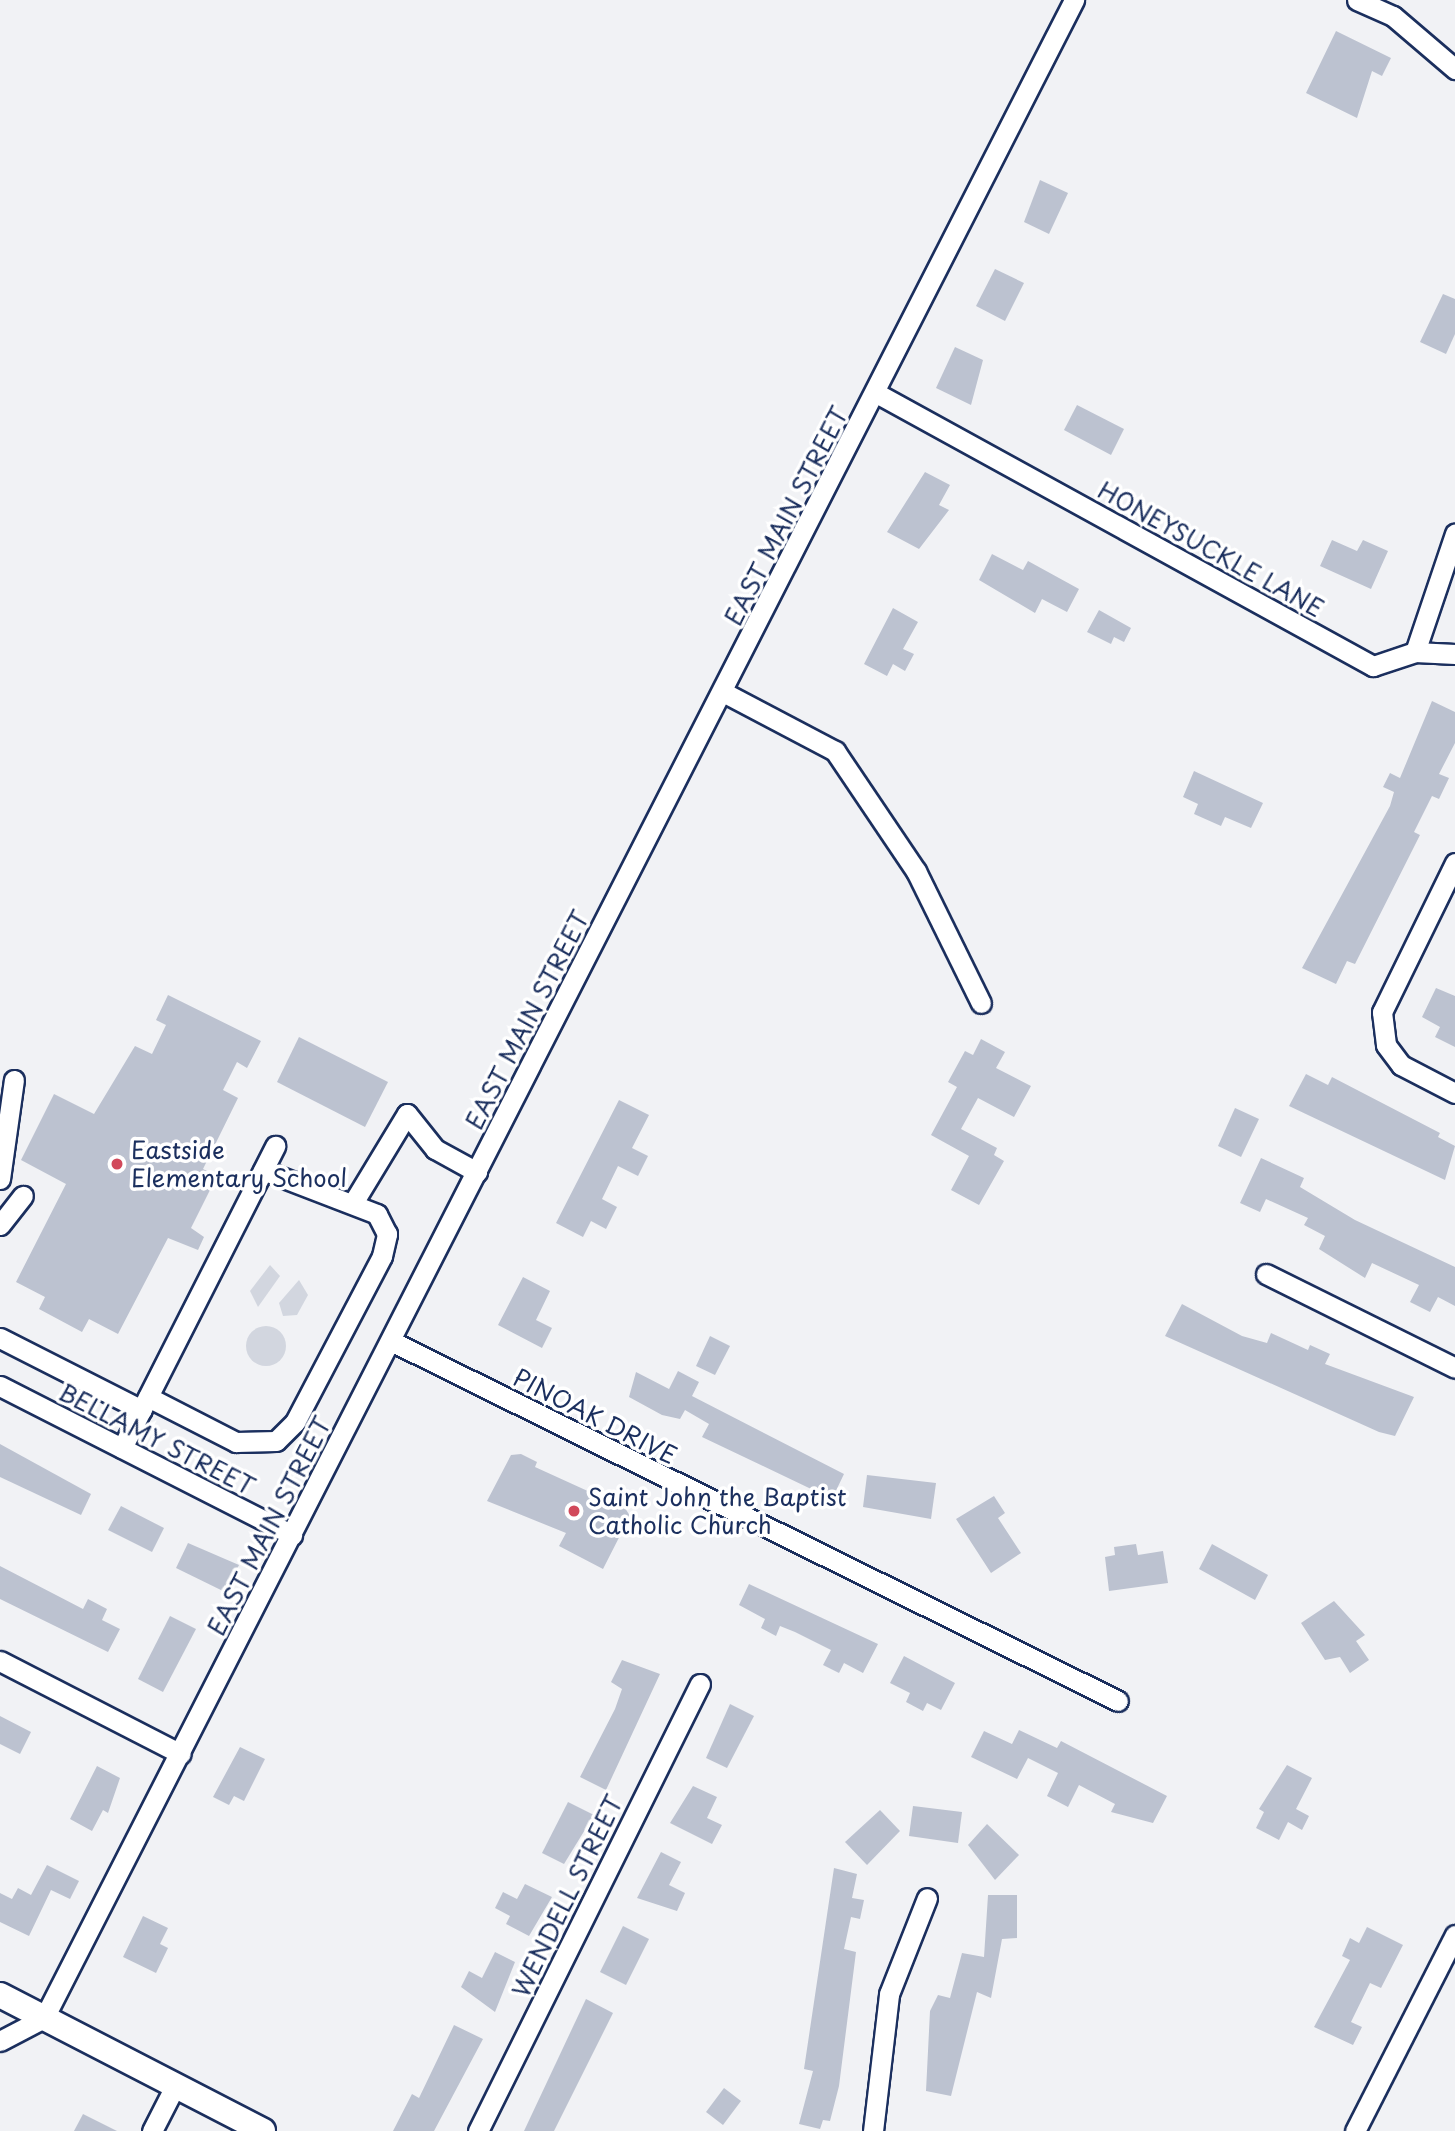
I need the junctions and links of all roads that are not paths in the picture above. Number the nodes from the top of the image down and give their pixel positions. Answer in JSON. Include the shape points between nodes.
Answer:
{"nodes":[{"id":1,"x":1074,"y":0,"type":"edge"},
{"id":2,"x":1357,"y":0,"type":"edge"},
{"id":3,"x":1455,"y":69,"type":"edge"},
{"id":4,"x":878,"y":394,"type":"junction"},
{"id":5,"x":1455,"y":534,"type":"edge"},
{"id":6,"x":1415,"y":652,"type":"junction"},
{"id":7,"x":1455,"y":654,"type":"edge"},
{"id":8,"x":723,"y":692,"type":"junction"},
{"id":9,"x":1455,"y":863,"type":"edge"},
{"id":10,"x":981,"y":1003,"type":"dead end"},
{"id":11,"x":14,"y":1080,"type":"dead end"},
{"id":12,"x":1455,"y":1093,"type":"edge"},
{"id":13,"x":275,"y":1146,"type":"dead end"},
{"id":14,"x":263,"y":1170,"type":"junction"},
{"id":15,"x":477,"y":1171,"type":"junction"},
{"id":16,"x":0,"y":1179,"type":"edge"},
{"id":17,"x":23,"y":1196,"type":"dead end"},
{"id":18,"x":353,"y":1203,"type":"junction"},
{"id":19,"x":0,"y":1225,"type":"edge"},
{"id":20,"x":1266,"y":1274,"type":"dead end"},
{"id":21,"x":0,"y":1338,"type":"edge"},
{"id":22,"x":391,"y":1341,"type":"junction"},
{"id":23,"x":1455,"y":1368,"type":"edge"},
{"id":24,"x":0,"y":1386,"type":"edge"},
{"id":25,"x":145,"y":1404,"type":"junction"},
{"id":26,"x":122,"y":1448,"type":"junction"},
{"id":27,"x":292,"y":1535,"type":"junction"},
{"id":28,"x":0,"y":1661,"type":"edge"},
{"id":29,"x":700,"y":1684,"type":"dead end"},
{"id":30,"x":1118,"y":1701,"type":"dead end"},
{"id":31,"x":181,"y":1754,"type":"junction"},
{"id":32,"x":927,"y":1898,"type":"dead end"},
{"id":33,"x":1455,"y":1935,"type":"edge"},
{"id":34,"x":0,"y":1996,"type":"edge"},
{"id":35,"x":44,"y":2018,"type":"junction"},
{"id":36,"x":0,"y":2041,"type":"edge"},
{"id":37,"x":174,"y":2086,"type":"junction"},
{"id":38,"x":152,"y":2131,"type":"edge"},
{"id":39,"x":263,"y":2131,"type":"edge"},
{"id":40,"x":478,"y":2131,"type":"edge"},
{"id":41,"x":873,"y":2131,"type":"edge"},
{"id":42,"x":1355,"y":2131,"type":"edge"}],
"edges":[{"from":1,"to":4,"type":"street","name":"EAST MAIN STREET"},
{"from":2,"to":3,"type":"street","via":[[1393,16]]},
{"from":4,"to":6,"type":"street","name":"HONEYSUCKLE LANE","via":[[1373,666]]},
{"from":4,"to":8,"type":"street","name":"EAST MAIN STREET"},
{"from":5,"to":6,"type":"street"},
{"from":6,"to":7,"type":"street"},
{"from":8,"to":10,"type":"street","via":[[835,751],[916,871]]},
{"from":8,"to":15,"type":"street","name":"EAST MAIN STREET"},
{"from":9,"to":12,"type":"street","via":[[1382,1012],[1386,1045],[1401,1065]]},
{"from":11,"to":16,"type":"street"},
{"from":13,"to":14,"type":"street"},
{"from":14,"to":18,"type":"street"},
{"from":14,"to":25,"type":"street"},
{"from":15,"to":18,"type":"street","via":[[435,1149],[407,1114]]},
{"from":15,"to":22,"type":"street","name":"EAST MAIN STREET"},
{"from":17,"to":19,"type":"street"},
{"from":18,"to":25,"type":"street","via":[[377,1214],[386,1245],[287,1433],[249,1446]]},
{"from":20,"to":23,"type":"street"},
{"from":21,"to":25,"type":"street"},
{"from":22,"to":27,"type":"street","name":"EAST MAIN STREET"},
{"from":22,"to":30,"type":"street","name":"PINOAK DRIVE"},
{"from":24,"to":26,"type":"street","name":"BELLAMY STREET"},
{"from":25,"to":26,"type":"street"},
{"from":26,"to":27,"type":"street","name":"BELLAMY STREET"},
{"from":27,"to":31,"type":"street","name":"EAST MAIN STREET"},
{"from":28,"to":31,"type":"street"},
{"from":29,"to":40,"type":"street","name":"WENDELL STREET"},
{"from":31,"to":35,"type":"street","name":"EAST MAIN STREET"},
{"from":32,"to":41,"type":"street","via":[[889,1994]]},
{"from":33,"to":42,"type":"street"},
{"from":34,"to":35,"type":"main road"},
{"from":35,"to":36,"type":"street"},
{"from":35,"to":37,"type":"main road"},
{"from":37,"to":38,"type":"street"},
{"from":37,"to":39,"type":"main road"}]}
